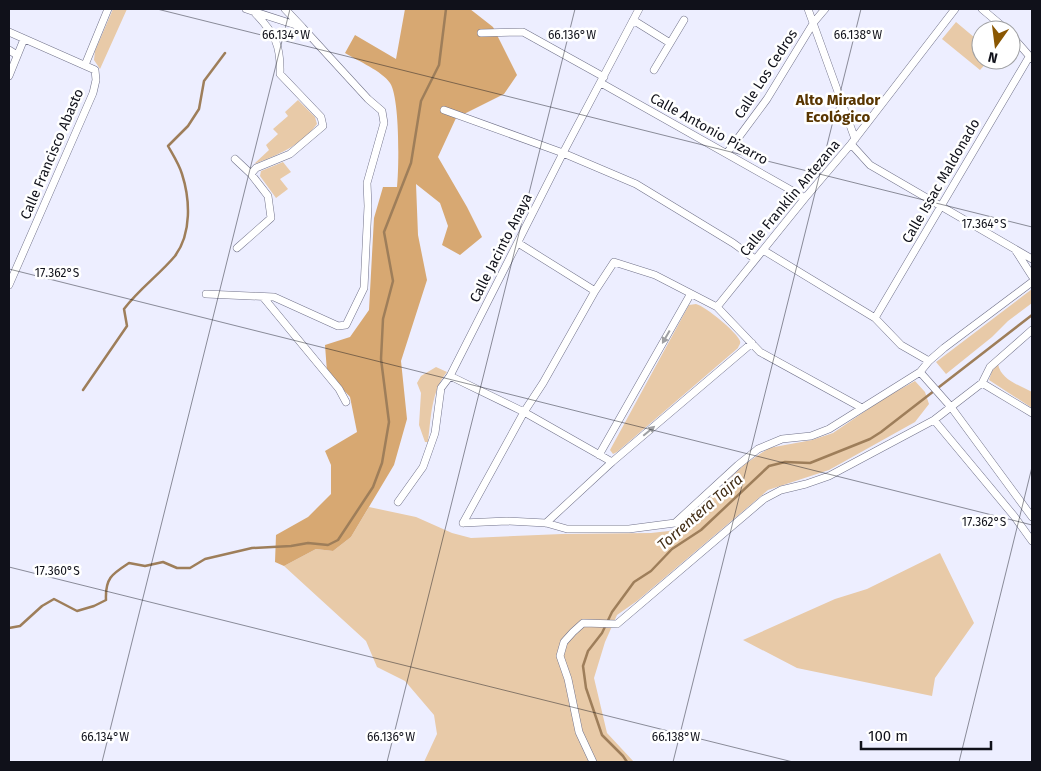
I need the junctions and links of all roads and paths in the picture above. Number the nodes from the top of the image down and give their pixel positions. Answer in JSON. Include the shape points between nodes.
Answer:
{"nodes":[{"id":1,"x":108,"y":9,"type":"edge"},
{"id":2,"x":246,"y":9,"type":"edge"},
{"id":3,"x":285,"y":9,"type":"edge"},
{"id":4,"x":640,"y":9,"type":"edge"},
{"id":5,"x":808,"y":9,"type":"edge"},
{"id":6,"x":825,"y":9,"type":"edge"},
{"id":7,"x":954,"y":9,"type":"edge"},
{"id":8,"x":982,"y":9,"type":"edge"},
{"id":9,"x":255,"y":13,"type":"junction"},
{"id":10,"x":633,"y":20,"type":"junction"},
{"id":11,"x":684,"y":20,"type":"dead end"},
{"id":12,"x":995,"y":20,"type":"edge"},
{"id":13,"x":814,"y":22,"type":"junction"},
{"id":14,"x":302,"y":28,"type":"junction"},
{"id":15,"x":9,"y":32,"type":"edge"},
{"id":16,"x":482,"y":33,"type":"dead end"},
{"id":17,"x":24,"y":39,"type":"junction"},
{"id":18,"x":670,"y":43,"type":"junction"},
{"id":19,"x":1021,"y":46,"type":"edge"},
{"id":20,"x":9,"y":50,"type":"edge"},
{"id":21,"x":17,"y":55,"type":"junction"},
{"id":22,"x":1031,"y":58,"type":"edge"},
{"id":23,"x":85,"y":65,"type":"junction"},
{"id":24,"x":654,"y":70,"type":"dead end"},
{"id":25,"x":9,"y":76,"type":"edge"},
{"id":26,"x":602,"y":80,"type":"junction"},
{"id":27,"x":444,"y":110,"type":"dead end"},
{"id":28,"x":853,"y":142,"type":"junction"},
{"id":29,"x":563,"y":153,"type":"junction"},
{"id":30,"x":727,"y":153,"type":"junction"},
{"id":31,"x":235,"y":159,"type":"dead end"},
{"id":32,"x":251,"y":174,"type":"junction"},
{"id":33,"x":805,"y":198,"type":"junction"},
{"id":34,"x":941,"y":207,"type":"junction"},
{"id":35,"x":518,"y":243,"type":"junction"},
{"id":36,"x":237,"y":248,"type":"dead end"},
{"id":37,"x":1015,"y":248,"type":"junction"},
{"id":38,"x":764,"y":250,"type":"junction"},
{"id":39,"x":755,"y":259,"type":"junction"},
{"id":40,"x":1032,"y":260,"type":"edge"},
{"id":41,"x":1032,"y":276,"type":"edge"},
{"id":42,"x":1032,"y":282,"type":"edge"},
{"id":43,"x":9,"y":285,"type":"edge"},
{"id":44,"x":595,"y":291,"type":"junction"},
{"id":45,"x":206,"y":294,"type":"dead end"},
{"id":46,"x":690,"y":294,"type":"junction"},
{"id":47,"x":263,"y":297,"type":"junction"},
{"id":48,"x":717,"y":307,"type":"junction"},
{"id":49,"x":875,"y":318,"type":"junction"},
{"id":50,"x":1032,"y":330,"type":"edge"},
{"id":51,"x":752,"y":343,"type":"junction"},
{"id":52,"x":929,"y":362,"type":"junction"},
{"id":53,"x":920,"y":372,"type":"junction"},
{"id":54,"x":450,"y":376,"type":"junction"},
{"id":55,"x":982,"y":383,"type":"junction"},
{"id":56,"x":346,"y":402,"type":"dead end"},
{"id":57,"x":953,"y":405,"type":"junction"},
{"id":58,"x":862,"y":408,"type":"junction"},
{"id":59,"x":524,"y":412,"type":"junction"},
{"id":60,"x":1032,"y":413,"type":"edge"},
{"id":61,"x":934,"y":420,"type":"junction"},
{"id":62,"x":599,"y":455,"type":"junction"},
{"id":63,"x":612,"y":462,"type":"junction"},
{"id":64,"x":398,"y":502,"type":"dead end"},
{"id":65,"x":1032,"y":517,"type":"edge"},
{"id":66,"x":546,"y":523,"type":"junction"},
{"id":67,"x":1032,"y":541,"type":"edge"},
{"id":68,"x":593,"y":762,"type":"edge"}],
"edges":[{"from":1,"to":23,"type":"street"},
{"from":2,"to":9,"type":"street"},
{"from":3,"to":14,"type":"street"},
{"from":4,"to":10,"type":"street","name":"Calle Jacinto Anaya"},
{"from":5,"to":13,"type":"street"},
{"from":6,"to":13,"type":"street","name":"Calle Los Cedros"},
{"from":7,"to":28,"type":"street","name":"Calle Franklin Antezana"},
{"from":8,"to":12,"type":"street"},
{"from":9,"to":14,"type":"street"},
{"from":9,"to":32,"type":"street","via":[[271,30],[281,56],[280,74],[320,117],[323,126],[290,154],[256,168]]},
{"from":10,"to":18,"type":"street"},
{"from":10,"to":26,"type":"street","name":"Calle Jacinto Anaya"},
{"from":11,"to":18,"type":"street"},
{"from":13,"to":28,"type":"street"},
{"from":13,"to":30,"type":"street","name":"Calle Los Cedros","via":[[767,99]]},
{"from":14,"to":47,"type":"street","via":[[382,111],[384,123],[367,183],[364,288],[346,324],[338,326],[274,297]]},
{"from":15,"to":17,"type":"street"},
{"from":16,"to":26,"type":"street","name":"Calle Antonio Pizarro","via":[[523,32]]},
{"from":17,"to":21,"type":"street"},
{"from":17,"to":23,"type":"street"},
{"from":18,"to":24,"type":"street"},
{"from":19,"to":22,"type":"street"},
{"from":20,"to":21,"type":"street"},
{"from":21,"to":25,"type":"street"},
{"from":22,"to":34,"type":"street","name":"Calle Issac Maldonado"},
{"from":23,"to":43,"type":"street","name":"Calle Francisco Abasto","via":[[95,70],[93,93]]},
{"from":26,"to":29,"type":"street","name":"Calle Jacinto Anaya"},
{"from":26,"to":30,"type":"street","name":"Calle Antonio Pizarro"},
{"from":27,"to":29,"type":"street"},
{"from":28,"to":33,"type":"street","name":"Calle Franklin Antezana"},
{"from":28,"to":34,"type":"street","via":[[870,164]]},
{"from":29,"to":35,"type":"street","name":"Calle Jacinto Anaya"},
{"from":29,"to":39,"type":"street","via":[[636,184]]},
{"from":30,"to":33,"type":"street","name":"Calle Antonio Pizarro"},
{"from":31,"to":32,"type":"street"},
{"from":32,"to":36,"type":"street","via":[[268,196],[271,218]]},
{"from":33,"to":38,"type":"street","name":"Calle Franklin Antezana"},
{"from":34,"to":37,"type":"street"},
{"from":34,"to":49,"type":"street","name":"Calle Issac Maldonado"},
{"from":35,"to":44,"type":"street"},
{"from":35,"to":54,"type":"street","name":"Calle Jacinto Anaya"},
{"from":37,"to":40,"type":"street"},
{"from":37,"to":41,"type":"street"},
{"from":38,"to":39,"type":"street","name":"Calle Franklin Antezana"},
{"from":38,"to":49,"type":"street"},
{"from":39,"to":48,"type":"street","name":"Calle Franklin Antezana"},
{"from":42,"to":52,"type":"street"},
{"from":44,"to":46,"type":"street","via":[[614,262],[655,275]]},
{"from":44,"to":59,"type":"street"},
{"from":45,"to":47,"type":"street"},
{"from":46,"to":48,"type":"street"},
{"from":46,"to":62,"type":"street","one_way":true},
{"from":47,"to":56,"type":"street","via":[[339,389]]},
{"from":48,"to":51,"type":"street"},
{"from":49,"to":52,"type":"street","via":[[901,345]]},
{"from":50,"to":55,"type":"street","via":[[990,367]]},
{"from":51,"to":58,"type":"street","via":[[760,352]]},
{"from":63,"to":51,"type":"street","one_way":true},
{"from":52,"to":53,"type":"street"},
{"from":53,"to":57,"type":"street"},
{"from":53,"to":58,"type":"street"},
{"from":54,"to":59,"type":"street"},
{"from":54,"to":64,"type":"street","name":"Calle Jacinto Anaya","via":[[441,388],[435,433],[423,467]]},
{"from":55,"to":57,"type":"street"},
{"from":55,"to":60,"type":"street"},
{"from":57,"to":61,"type":"street"},
{"from":57,"to":65,"type":"street"},
{"from":58,"to":66,"type":"street","via":[[829,429],[811,436],[782,439],[758,449],[675,523],[629,529],[567,529]]},
{"from":59,"to":62,"type":"street"},
{"from":59,"to":66,"type":"street","via":[[463,523]]},
{"from":61,"to":67,"type":"street"},
{"from":61,"to":68,"type":"street","via":[[829,476],[781,490],[764,499],[617,624],[583,623],[573,632],[564,642],[560,656],[579,732]]},
{"from":62,"to":63,"type":"street"},
{"from":63,"to":66,"type":"street"}]}
